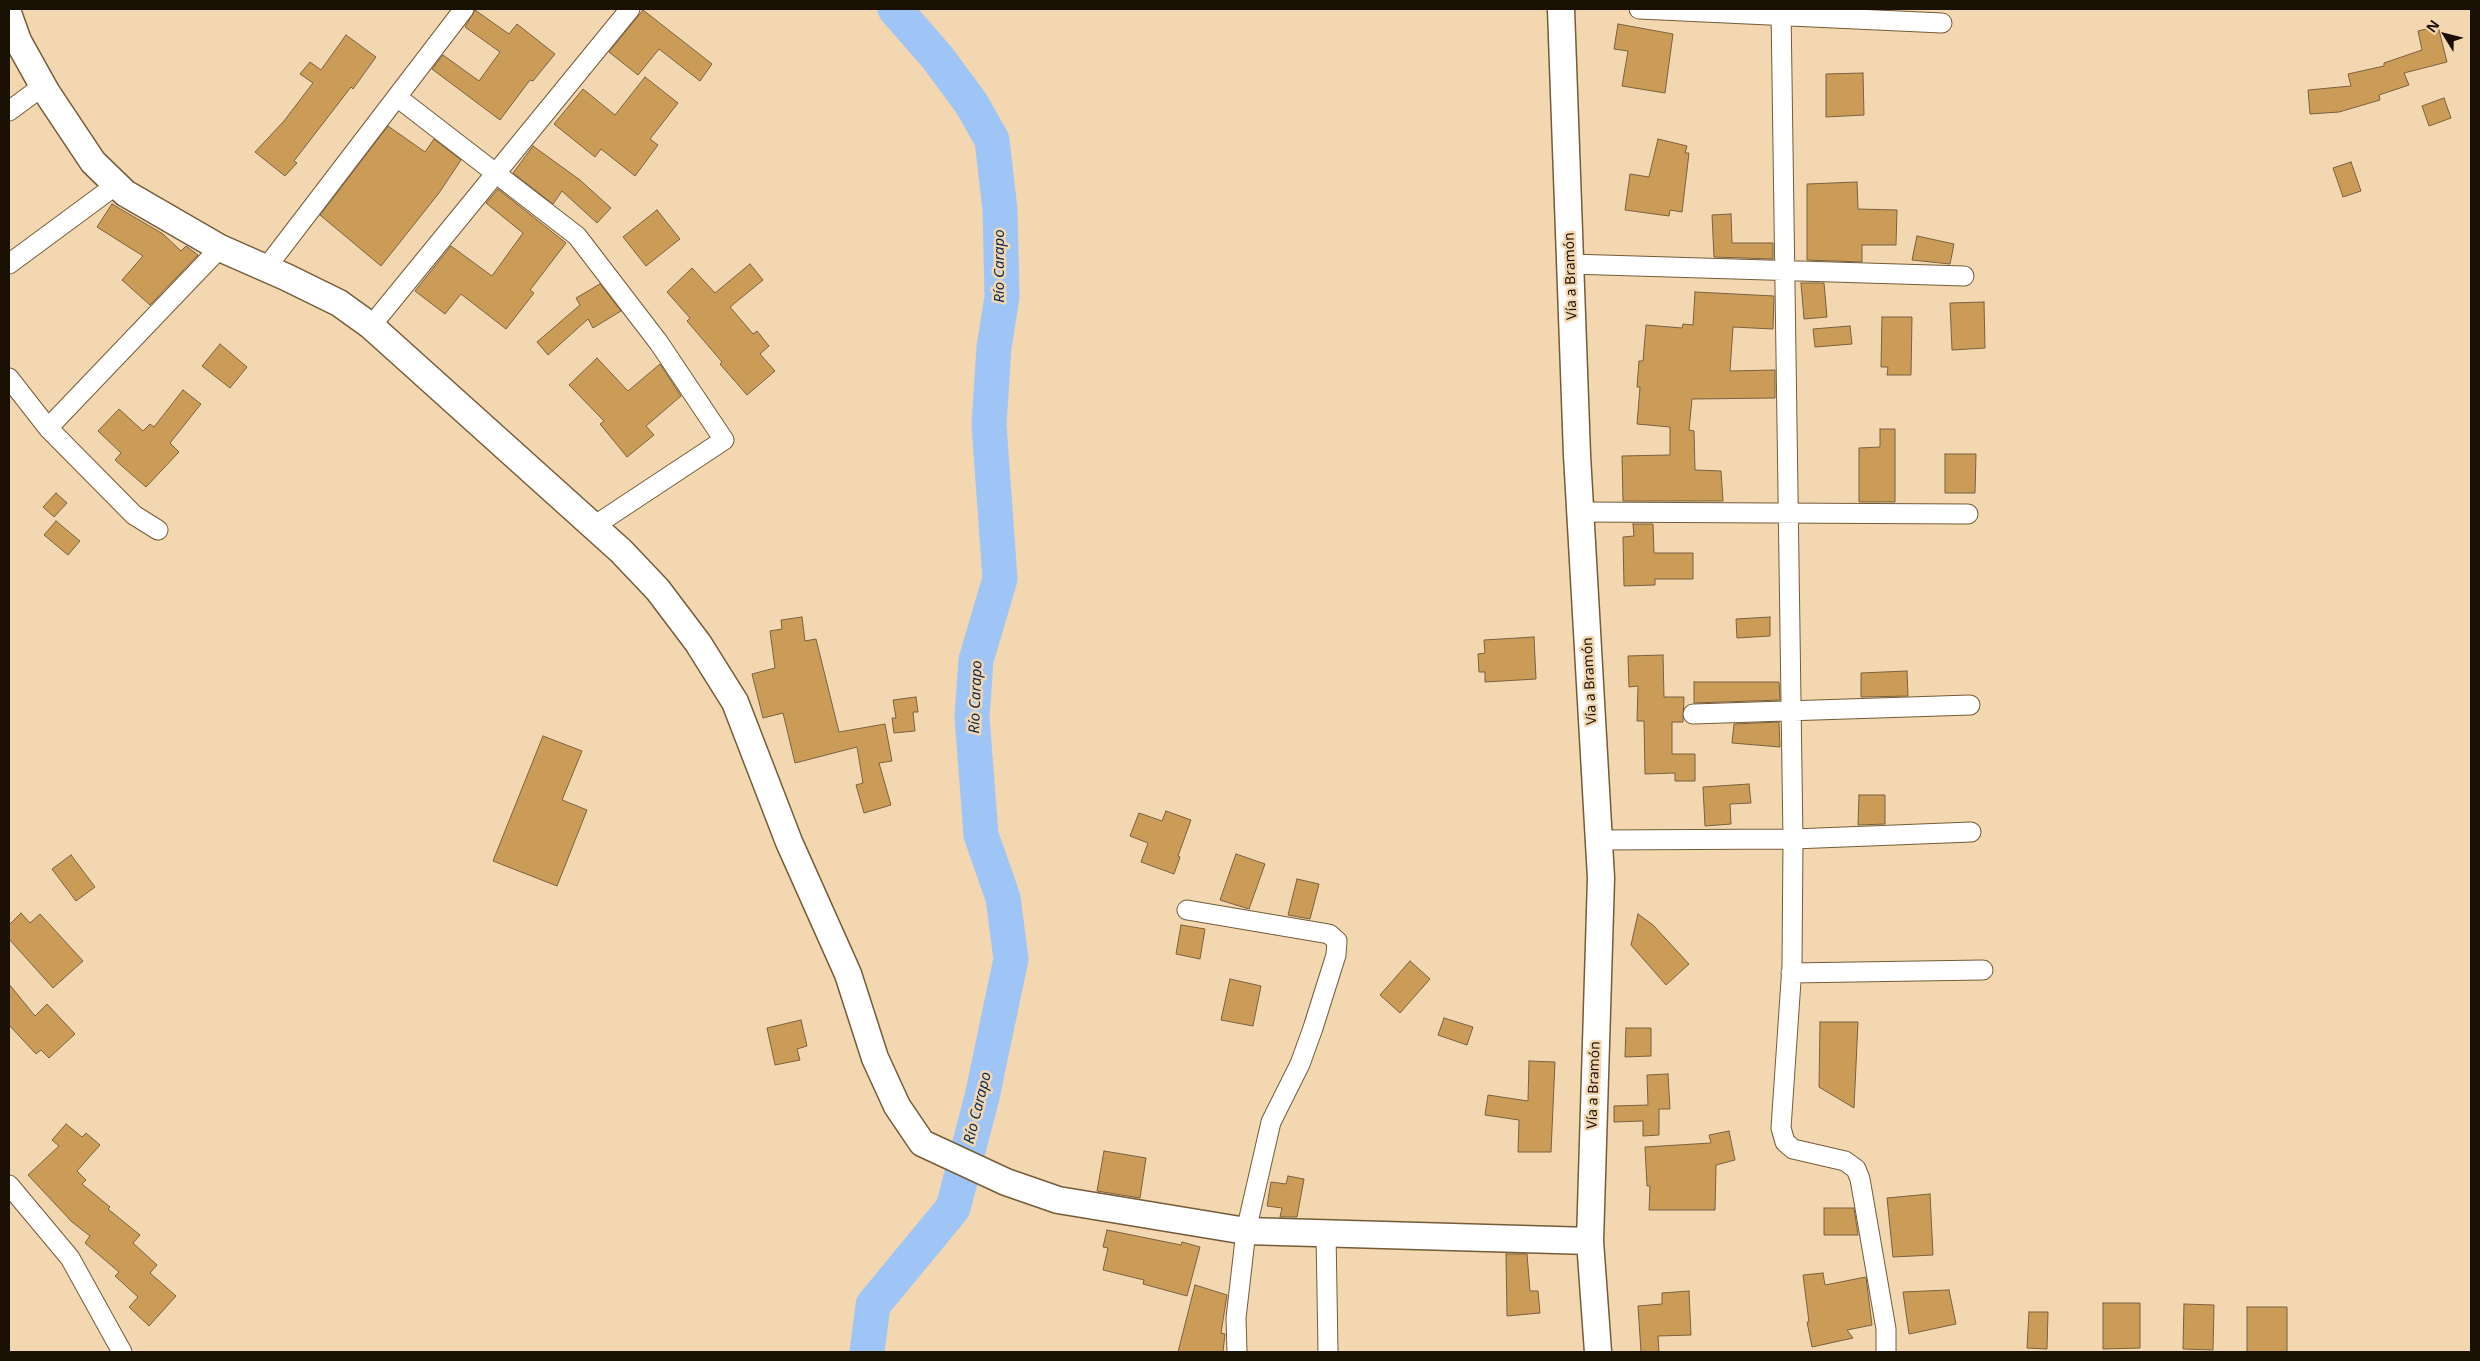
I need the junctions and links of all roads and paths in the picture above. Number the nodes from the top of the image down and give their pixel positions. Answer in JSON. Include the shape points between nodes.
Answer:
{"nodes":[{"id":1,"x":464,"y":9,"type":"edge"},
{"id":2,"x":630,"y":9,"type":"edge"},
{"id":3,"x":1561,"y":9,"type":"edge"},
{"id":4,"x":1639,"y":9,"type":"edge"},
{"id":5,"x":1781,"y":13,"type":"edge"},
{"id":6,"x":9,"y":16,"type":"edge"},
{"id":7,"x":1942,"y":23,"type":"dead end"},
{"id":8,"x":43,"y":86,"type":"junction"},
{"id":9,"x":396,"y":97,"type":"junction"},
{"id":10,"x":9,"y":111,"type":"edge"},
{"id":11,"x":498,"y":173,"type":"junction"},
{"id":12,"x":116,"y":185,"type":"junction"},
{"id":13,"x":220,"y":248,"type":"junction"},
{"id":14,"x":9,"y":264,"type":"edge"},
{"id":15,"x":1570,"y":264,"type":"junction"},
{"id":16,"x":266,"y":268,"type":"junction"},
{"id":17,"x":1785,"y":270,"type":"junction"},
{"id":18,"x":1964,"y":276,"type":"dead end"},
{"id":19,"x":371,"y":326,"type":"junction"},
{"id":20,"x":9,"y":378,"type":"edge"},
{"id":21,"x":48,"y":428,"type":"junction"},
{"id":22,"x":1580,"y":512,"type":"junction"},
{"id":23,"x":1788,"y":513,"type":"junction"},
{"id":24,"x":1968,"y":514,"type":"dead end"},
{"id":25,"x":594,"y":526,"type":"junction"},
{"id":26,"x":158,"y":530,"type":"dead end"},
{"id":27,"x":1970,"y":705,"type":"dead end"},
{"id":28,"x":1791,"y":710,"type":"junction"},
{"id":29,"x":1693,"y":714,"type":"dead end"},
{"id":30,"x":1971,"y":832,"type":"dead end"},
{"id":31,"x":1793,"y":839,"type":"junction"},
{"id":32,"x":1598,"y":840,"type":"junction"},
{"id":33,"x":1187,"y":910,"type":"dead end"},
{"id":34,"x":1983,"y":970,"type":"dead end"},
{"id":35,"x":1791,"y":974,"type":"junction"},
{"id":36,"x":9,"y":1184,"type":"edge"},
{"id":37,"x":1246,"y":1231,"type":"junction"},
{"id":38,"x":1326,"y":1233,"type":"junction"},
{"id":39,"x":1590,"y":1241,"type":"junction"},
{"id":40,"x":122,"y":1352,"type":"edge"},
{"id":41,"x":1237,"y":1352,"type":"edge"},
{"id":42,"x":1328,"y":1352,"type":"edge"},
{"id":43,"x":1598,"y":1352,"type":"edge"},
{"id":44,"x":1886,"y":1352,"type":"edge"}],
"edges":[{"from":1,"to":9,"type":"street"},
{"from":2,"to":11,"type":"street"},
{"from":3,"to":15,"type":"street","name":"Vía a Bramón"},
{"from":4,"to":5,"type":"street"},
{"from":5,"to":7,"type":"street"},
{"from":5,"to":17,"type":"street"},
{"from":6,"to":8,"type":"street","via":[[18,41]]},
{"from":8,"to":10,"type":"street"},
{"from":8,"to":12,"type":"street","via":[[93,162]]},
{"from":9,"to":11,"type":"street"},
{"from":9,"to":16,"type":"street"},
{"from":11,"to":19,"type":"street"},
{"from":11,"to":25,"type":"street","via":[[577,236],[659,343],[724,440]]},
{"from":12,"to":13,"type":"street"},
{"from":12,"to":14,"type":"street"},
{"from":13,"to":16,"type":"street"},
{"from":13,"to":21,"type":"street"},
{"from":15,"to":17,"type":"street"},
{"from":15,"to":22,"type":"street","name":"Vía a Bramón"},
{"from":16,"to":19,"type":"street","via":[[339,303]]},
{"from":17,"to":18,"type":"street"},
{"from":17,"to":23,"type":"street"},
{"from":19,"to":25,"type":"street"},
{"from":20,"to":21,"type":"street"},
{"from":21,"to":26,"type":"street","via":[[134,515]]},
{"from":22,"to":23,"type":"street"},
{"from":22,"to":32,"type":"street","name":"Vía a Bramón"},
{"from":23,"to":24,"type":"street"},
{"from":23,"to":28,"type":"street"},
{"from":25,"to":37,"type":"street","via":[[658,590],[698,642],[735,702],[789,842],[848,974],[875,1058],[897,1106],[922,1143],[1006,1182],[1058,1200]]},
{"from":27,"to":28,"type":"street"},
{"from":28,"to":29,"type":"street"},
{"from":28,"to":31,"type":"street"},
{"from":30,"to":31,"type":"street"},
{"from":31,"to":32,"type":"street"},
{"from":31,"to":35,"type":"street"},
{"from":32,"to":39,"type":"street","name":"Vía a Bramón","via":[[1601,878]]},
{"from":33,"to":37,"type":"street","via":[[1329,934],[1337,941],[1336,955],[1310,1037],[1271,1122]]},
{"from":34,"to":35,"type":"street"},
{"from":35,"to":44,"type":"street","via":[[1782,1136],[1793,1149],[1845,1161],[1856,1169],[1886,1329]]},
{"from":36,"to":40,"type":"street","via":[[70,1258]]},
{"from":37,"to":38,"type":"street"},
{"from":37,"to":41,"type":"street","via":[[1236,1318]]},
{"from":38,"to":39,"type":"street"},
{"from":38,"to":42,"type":"street"},
{"from":39,"to":43,"type":"street","name":"Vía a Bramón"}]}
